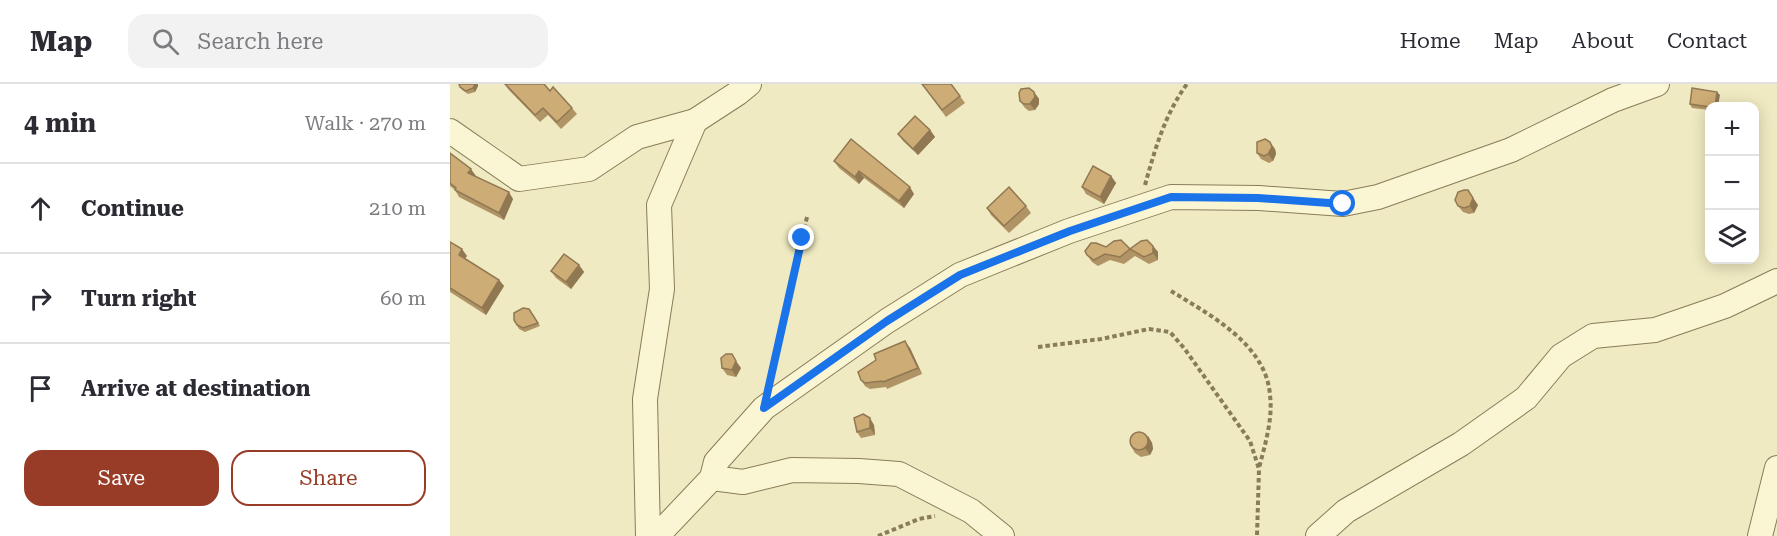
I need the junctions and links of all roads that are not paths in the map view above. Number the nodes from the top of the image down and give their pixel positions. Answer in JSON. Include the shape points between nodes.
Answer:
{"nodes":[{"id":1,"x":749,"y":84,"type":"edge"},
{"id":2,"x":1657,"y":84,"type":"edge"},
{"id":3,"x":696,"y":121,"type":"junction"},
{"id":4,"x":450,"y":131,"type":"edge"},
{"id":5,"x":1777,"y":281,"type":"edge"},
{"id":6,"x":1777,"y":468,"type":"edge"},
{"id":7,"x":712,"y":478,"type":"junction"},
{"id":8,"x":648,"y":536,"type":"edge"},
{"id":9,"x":657,"y":536,"type":"edge"},
{"id":10,"x":1002,"y":536,"type":"edge"},
{"id":11,"x":1318,"y":536,"type":"edge"},
{"id":12,"x":1760,"y":536,"type":"edge"}],
"edges":[{"from":1,"to":3,"type":"street"},
{"from":2,"to":7,"type":"street","via":[[1613,100],[1511,150],[1378,197],[1343,204],[1171,197],[1070,231],[960,275],[764,408],[716,462]]},
{"from":3,"to":4,"type":"street","via":[[637,137],[589,169],[519,179]]},
{"from":3,"to":8,"type":"street","via":[[659,205],[662,289],[645,399]]},
{"from":5,"to":11,"type":"street","via":[[1725,306],[1655,330],[1593,336],[1560,356],[1526,398],[1461,444],[1346,511]]},
{"from":6,"to":12,"type":"street"},
{"from":7,"to":9,"type":"street"},
{"from":7,"to":10,"type":"street","via":[[743,482],[792,470],[899,474],[971,511]]}]}
